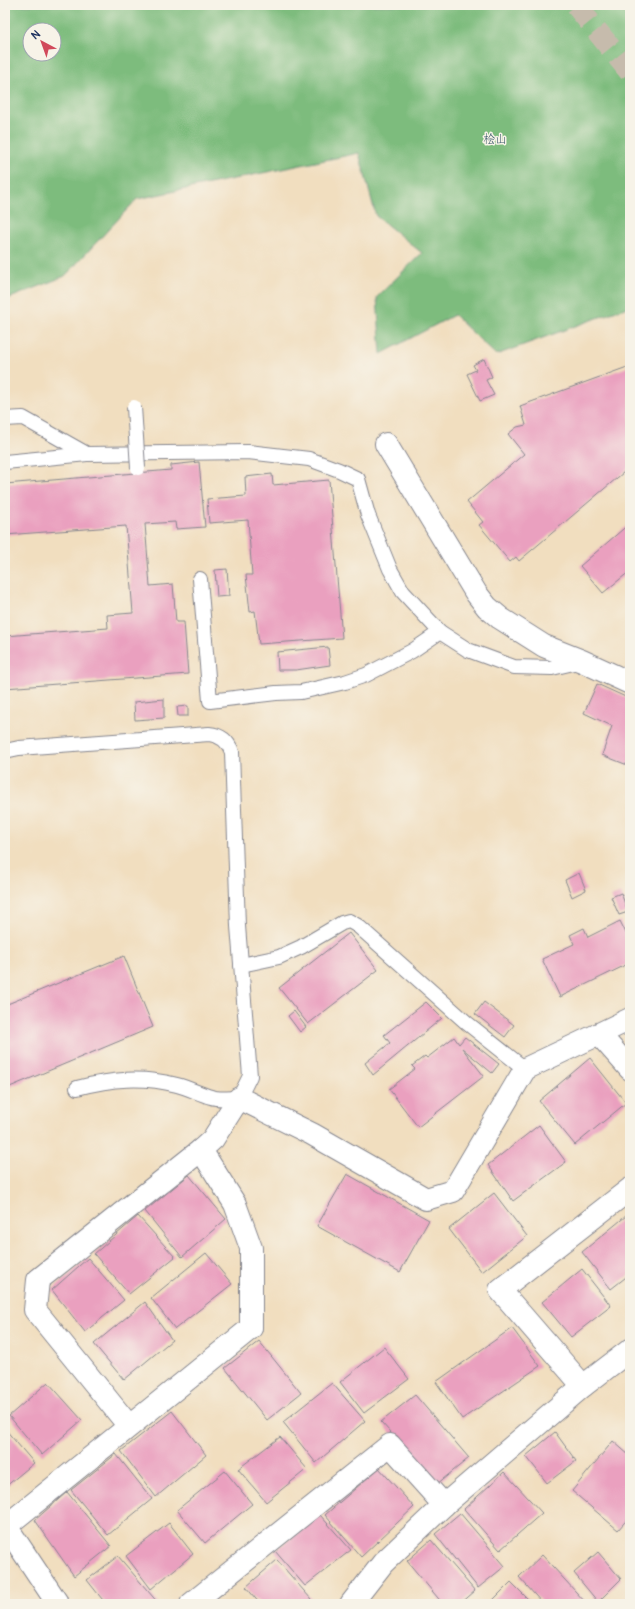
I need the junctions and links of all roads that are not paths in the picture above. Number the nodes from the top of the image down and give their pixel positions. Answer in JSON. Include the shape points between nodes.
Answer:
{"nodes":[{"id":1,"x":134,"y":407,"type":"dead end"},
{"id":2,"x":5,"y":419,"type":"edge"},
{"id":3,"x":386,"y":444,"type":"dead end"},
{"id":4,"x":87,"y":454,"type":"junction"},
{"id":5,"x":5,"y":462,"type":"edge"},
{"id":6,"x":138,"y":468,"type":"dead end"},
{"id":7,"x":200,"y":579,"type":"dead end"},
{"id":8,"x":440,"y":632,"type":"junction"},
{"id":9,"x":582,"y":661,"type":"junction"},
{"id":10,"x":630,"y":683,"type":"edge"},
{"id":11,"x":5,"y":751,"type":"edge"},
{"id":12,"x":241,"y":965,"type":"junction"},
{"id":13,"x":630,"y":1018,"type":"edge"},
{"id":14,"x":599,"y":1034,"type":"junction"},
{"id":15,"x":525,"y":1069,"type":"junction"},
{"id":16,"x":630,"y":1069,"type":"edge"},
{"id":17,"x":77,"y":1088,"type":"dead end"},
{"id":18,"x":239,"y":1098,"type":"junction"},
{"id":19,"x":201,"y":1150,"type":"junction"},
{"id":20,"x":630,"y":1189,"type":"edge"},
{"id":21,"x":630,"y":1350,"type":"edge"},
{"id":22,"x":583,"y":1386,"type":"junction"},
{"id":23,"x":129,"y":1426,"type":"junction"},
{"id":24,"x":444,"y":1505,"type":"junction"},
{"id":25,"x":58,"y":1604,"type":"edge"},
{"id":26,"x":191,"y":1604,"type":"edge"},
{"id":27,"x":351,"y":1604,"type":"edge"}],
"edges":[{"from":1,"to":6,"type":"lane","bridge":true},
{"from":2,"to":4,"type":"lane","via":[[23,418]]},
{"from":3,"to":9,"type":"street","via":[[487,607],[544,646]]},
{"from":4,"to":5,"type":"lane"},
{"from":4,"to":8,"type":"lane","via":[[248,452],[309,459],[358,479],[368,515],[390,569],[403,592]]},
{"from":7,"to":8,"type":"lane","via":[[210,701],[301,692],[345,682],[366,675]]},
{"from":8,"to":9,"type":"lane","via":[[468,650],[514,667],[552,668]]},
{"from":9,"to":10,"type":"street"},
{"from":11,"to":12,"type":"lane","via":[[209,734],[216,734],[226,741],[232,752]]},
{"from":12,"to":15,"type":"lane","via":[[279,957],[349,921],[358,926],[466,1024]]},
{"from":12,"to":18,"type":"lane","via":[[250,1076]]},
{"from":13,"to":14,"type":"street"},
{"from":14,"to":15,"type":"street"},
{"from":14,"to":16,"type":"street"},
{"from":15,"to":18,"type":"street","via":[[453,1191],[426,1198],[312,1134]]},
{"from":17,"to":18,"type":"lane","via":[[102,1081],[148,1079],[177,1085],[213,1098]]},
{"from":18,"to":19,"type":"street","via":[[213,1139]]},
{"from":19,"to":23,"type":"street","via":[[235,1204],[251,1248],[251,1328]]},
{"from":19,"to":23,"type":"street","via":[[38,1280],[35,1310]]},
{"from":20,"to":22,"type":"street","via":[[500,1290]]},
{"from":21,"to":22,"type":"street"},
{"from":22,"to":24,"type":"street"},
{"from":23,"to":25,"type":"street","via":[[6,1526]]},
{"from":24,"to":26,"type":"street","via":[[390,1445]]},
{"from":24,"to":27,"type":"street","via":[[383,1563]]}]}
